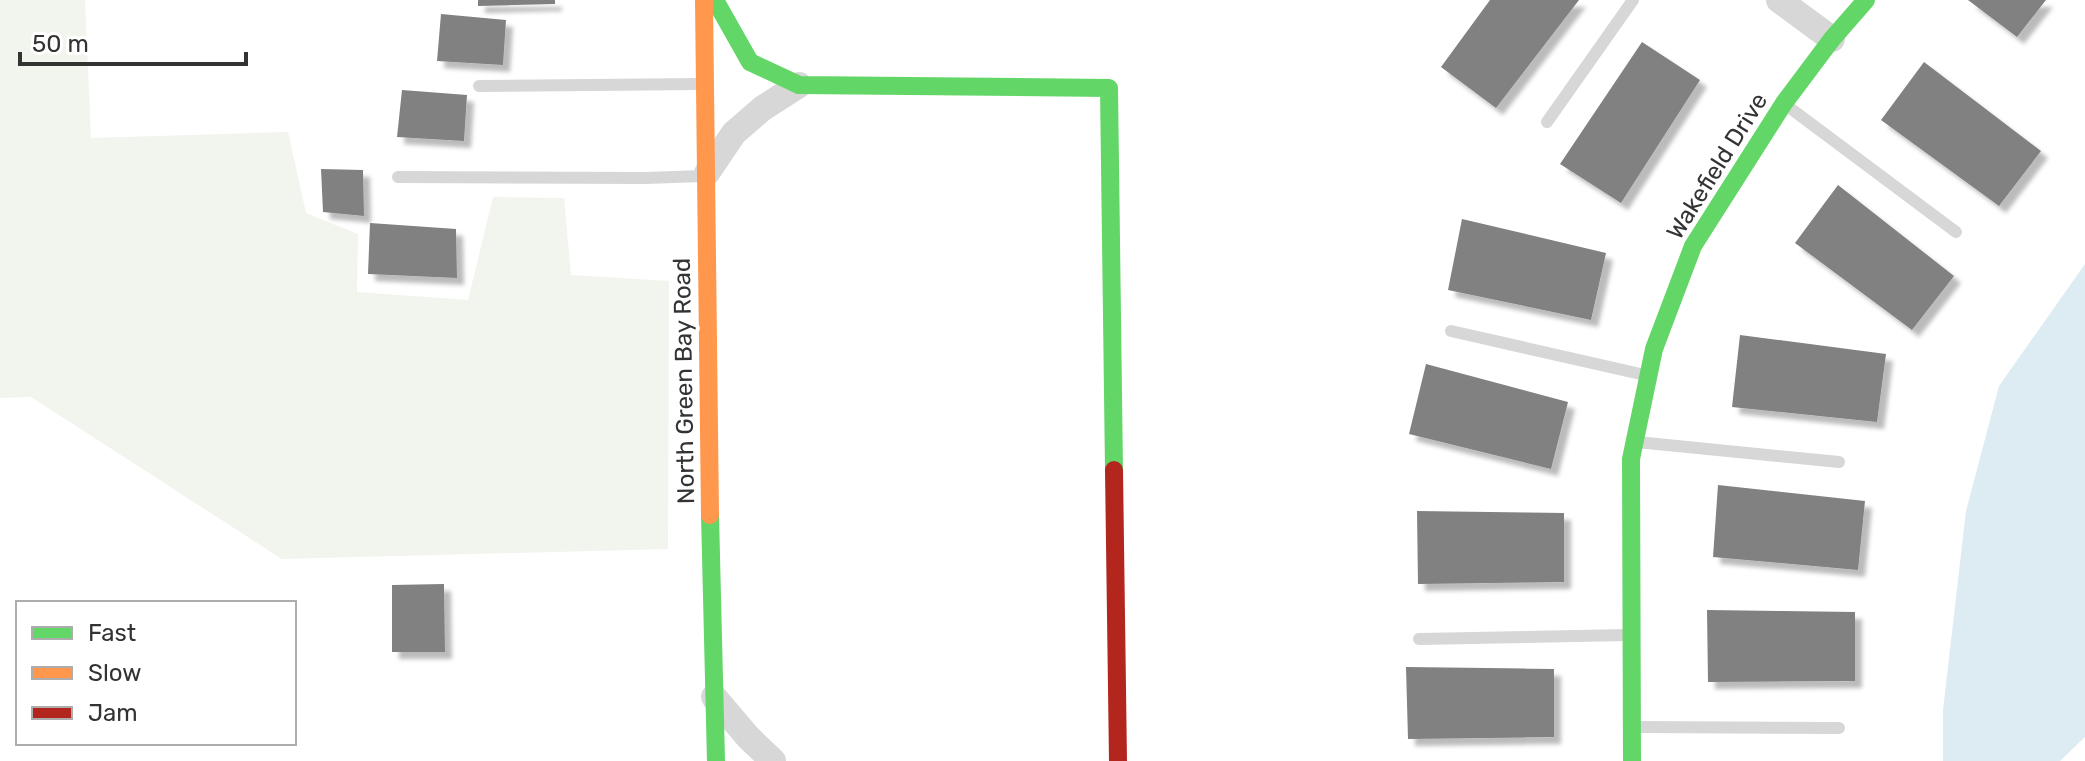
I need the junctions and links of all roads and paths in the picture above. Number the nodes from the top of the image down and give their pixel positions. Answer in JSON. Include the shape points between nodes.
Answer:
{"nodes":[{"id":1,"x":704,"y":0,"type":"edge"},
{"id":2,"x":715,"y":0,"type":"edge"},
{"id":3,"x":1633,"y":0,"type":"edge"},
{"id":4,"x":1779,"y":0,"type":"edge"},
{"id":5,"x":1866,"y":0,"type":"edge"},
{"id":6,"x":1832,"y":39,"type":"junction"},
{"id":7,"x":704,"y":84,"type":"junction"},
{"id":8,"x":799,"y":85,"type":"junction"},
{"id":9,"x":479,"y":86,"type":"dead end"},
{"id":10,"x":1784,"y":103,"type":"junction"},
{"id":11,"x":1547,"y":122,"type":"dead end"},
{"id":12,"x":705,"y":176,"type":"junction"},
{"id":13,"x":398,"y":177,"type":"dead end"},
{"id":14,"x":1956,"y":232,"type":"dead end"},
{"id":15,"x":1451,"y":331,"type":"dead end"},
{"id":16,"x":1648,"y":375,"type":"junction"},
{"id":17,"x":1634,"y":442,"type":"junction"},
{"id":18,"x":1839,"y":462,"type":"dead end"},
{"id":19,"x":1631,"y":635,"type":"junction"},
{"id":20,"x":1419,"y":639,"type":"dead end"},
{"id":21,"x":714,"y":697,"type":"junction"},
{"id":22,"x":1631,"y":727,"type":"junction"},
{"id":23,"x":1839,"y":728,"type":"dead end"},
{"id":24,"x":716,"y":761,"type":"edge"},
{"id":25,"x":773,"y":761,"type":"edge"},
{"id":26,"x":1118,"y":761,"type":"edge"},
{"id":27,"x":1632,"y":761,"type":"edge"}],
"edges":[{"from":1,"to":7,"type":"street","name":"North Green Bay Road"},
{"from":2,"to":8,"type":"street","via":[[750,62]]},
{"from":3,"to":11,"type":"lane"},
{"from":4,"to":6,"type":"street"},
{"from":5,"to":6,"type":"street","name":"Wakefield Drive"},
{"from":6,"to":10,"type":"street","name":"Wakefield Drive"},
{"from":7,"to":9,"type":"lane"},
{"from":7,"to":12,"type":"street","name":"North Green Bay Road"},
{"from":8,"to":12,"type":"street","via":[[734,133]]},
{"from":8,"to":26,"type":"street","via":[[1109,88]]},
{"from":10,"to":14,"type":"lane"},
{"from":10,"to":16,"type":"street","name":"Wakefield Drive","via":[[1693,246]]},
{"from":12,"to":13,"type":"lane"},
{"from":12,"to":21,"type":"street","name":"North Green Bay Road"},
{"from":15,"to":16,"type":"lane"},
{"from":16,"to":17,"type":"street","name":"Wakefield Drive"},
{"from":17,"to":18,"type":"lane"},
{"from":17,"to":19,"type":"street","name":"Wakefield Drive"},
{"from":19,"to":20,"type":"lane"},
{"from":19,"to":22,"type":"street","name":"Wakefield Drive"},
{"from":21,"to":24,"type":"street","name":"North Green Bay Road"},
{"from":21,"to":25,"type":"street"},
{"from":22,"to":23,"type":"lane"},
{"from":22,"to":27,"type":"street","name":"Wakefield Drive"}]}
